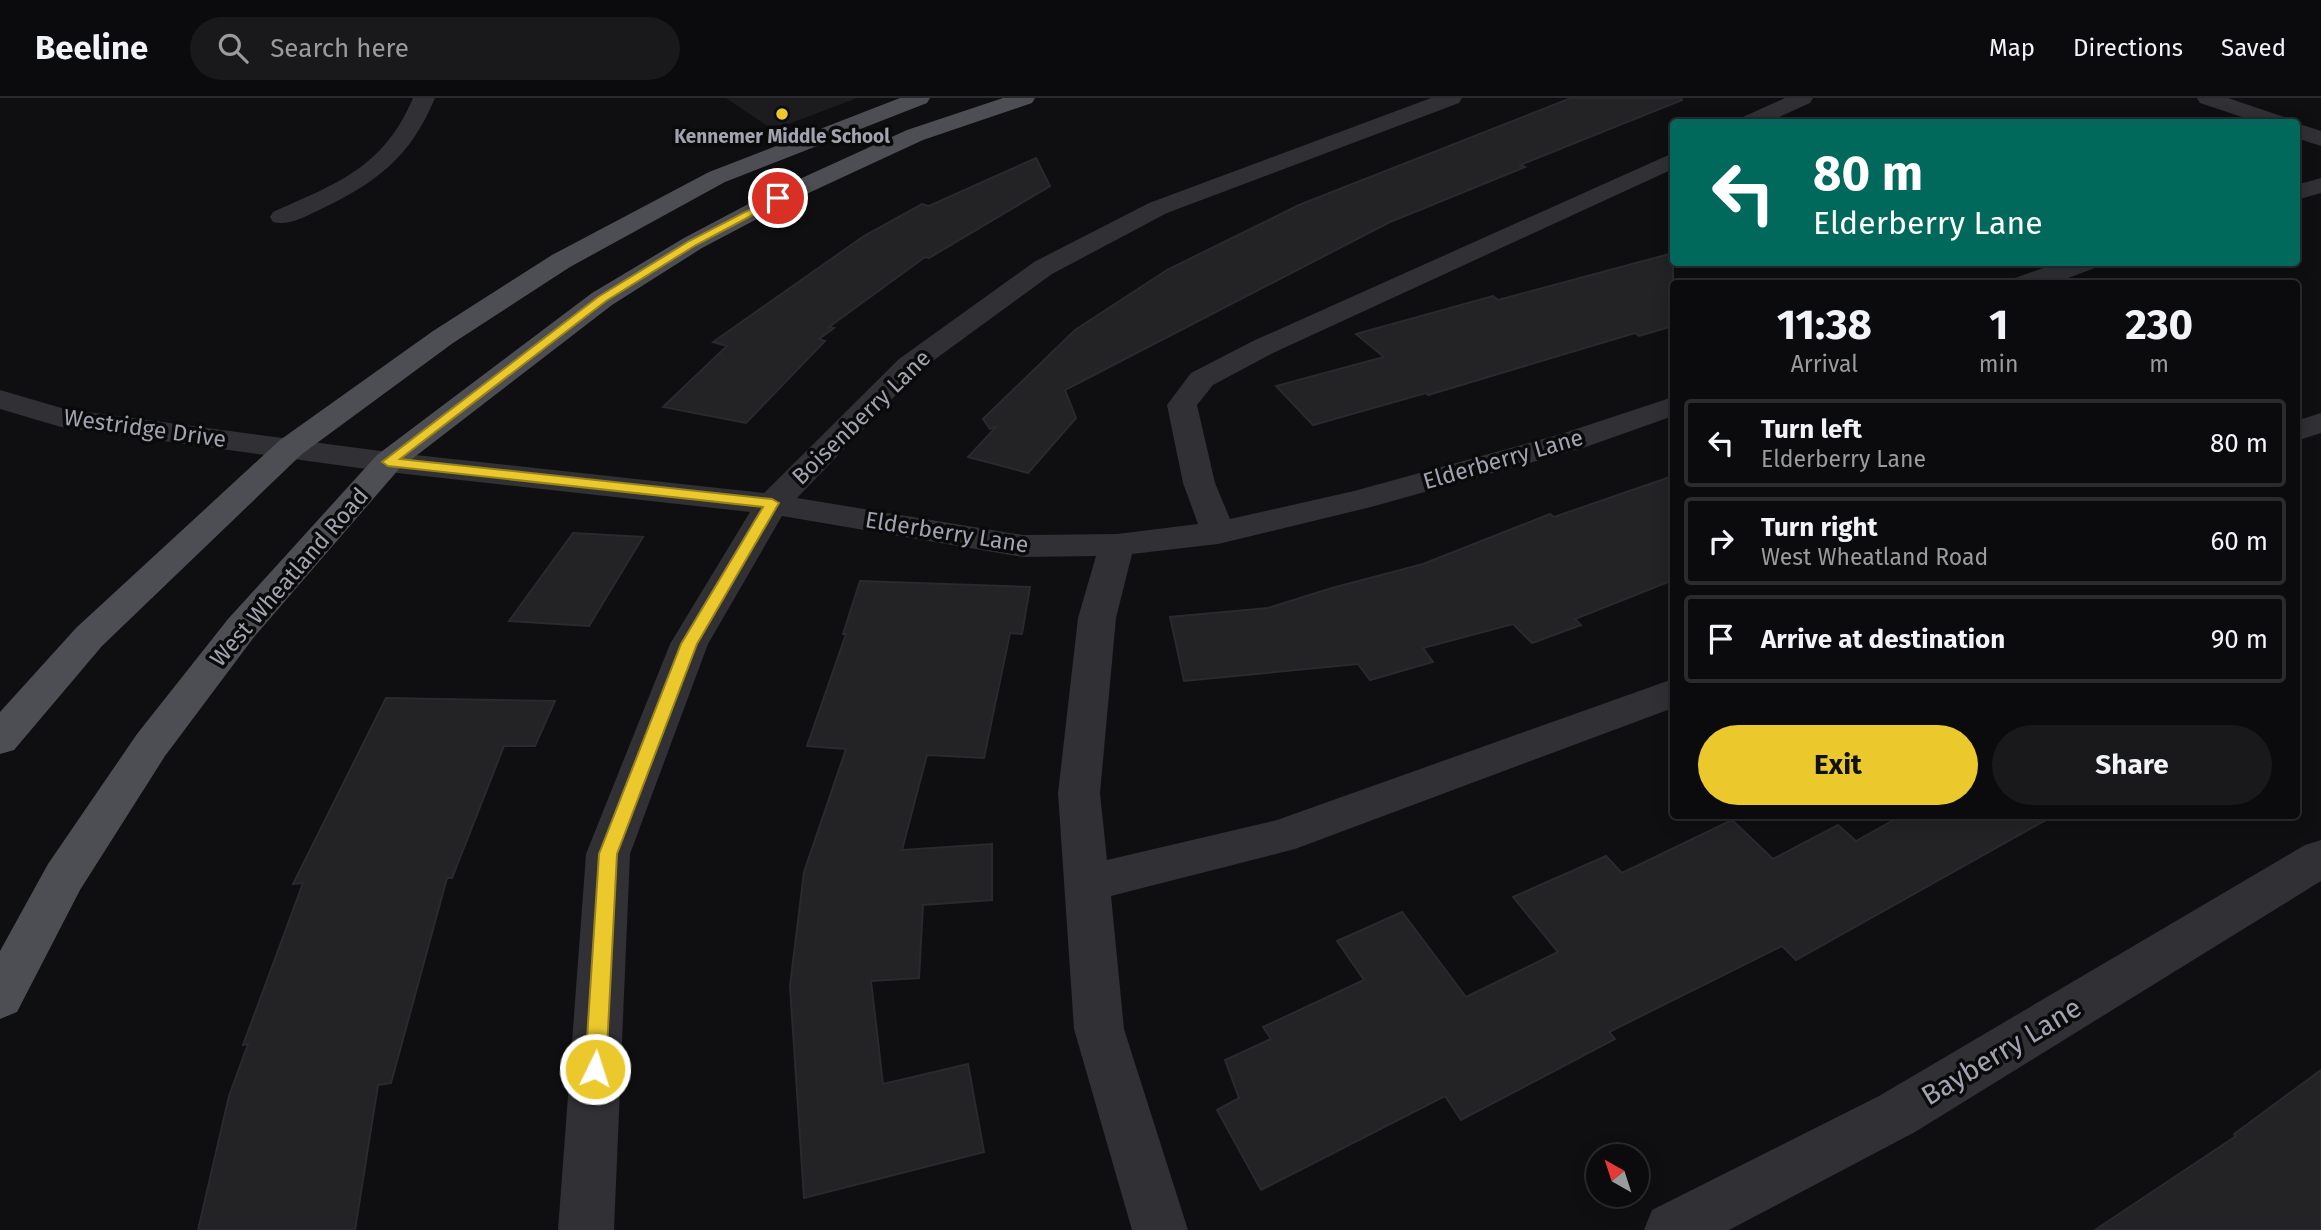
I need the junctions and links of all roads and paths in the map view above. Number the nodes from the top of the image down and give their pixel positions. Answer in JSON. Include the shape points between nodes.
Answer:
{"nodes":[{"id":1,"x":424,"y":98,"type":"edge"},
{"id":2,"x":919,"y":98,"type":"edge"},
{"id":3,"x":1024,"y":98,"type":"edge"},
{"id":4,"x":1451,"y":98,"type":"edge"},
{"id":5,"x":1802,"y":98,"type":"edge"},
{"id":6,"x":2208,"y":98,"type":"edge"},
{"id":7,"x":1757,"y":119,"type":"edge"},
{"id":8,"x":2268,"y":119,"type":"edge"},
{"id":9,"x":2300,"y":131,"type":"edge"},
{"id":10,"x":2321,"y":139,"type":"edge"},
{"id":11,"x":1670,"y":161,"type":"edge"},
{"id":12,"x":2321,"y":185,"type":"edge"},
{"id":13,"x":2300,"y":192,"type":"edge"},
{"id":14,"x":282,"y":216,"type":"dead end"},
{"id":15,"x":2049,"y":267,"type":"edge"},
{"id":16,"x":2031,"y":280,"type":"edge"},
{"id":17,"x":0,"y":399,"type":"edge"},
{"id":18,"x":1670,"y":407,"type":"edge"},
{"id":19,"x":2321,"y":422,"type":"edge"},
{"id":20,"x":2300,"y":430,"type":"edge"},
{"id":21,"x":291,"y":447,"type":"junction"},
{"id":22,"x":388,"y":462,"type":"junction"},
{"id":23,"x":772,"y":503,"type":"junction"},
{"id":24,"x":1218,"y":533,"type":"junction"},
{"id":25,"x":1117,"y":545,"type":"junction"},
{"id":26,"x":1670,"y":694,"type":"edge"},
{"id":27,"x":0,"y":739,"type":"edge"},
{"id":28,"x":2321,"y":858,"type":"edge"},
{"id":29,"x":1087,"y":883,"type":"junction"},
{"id":30,"x":0,"y":997,"type":"edge"},
{"id":31,"x":586,"y":1230,"type":"edge"},
{"id":32,"x":1160,"y":1230,"type":"edge"},
{"id":33,"x":1672,"y":1230,"type":"edge"}],
"edges":[{"from":1,"to":14,"type":"street","via":[[416,124],[390,157],[348,188]]},
{"from":2,"to":21,"type":"main road","via":[[717,177],[561,261],[443,337]]},
{"from":3,"to":22,"type":"main road","name":"West Wheatland Road","via":[[915,135],[692,243],[602,299]]},
{"from":4,"to":23,"type":"street","name":"Boisenberry Lane","via":[[1158,208],[1043,268],[909,365]]},
{"from":5,"to":7,"type":"street"},
{"from":6,"to":8,"type":"street"},
{"from":9,"to":10,"type":"street"},
{"from":11,"to":24,"type":"street","via":[[1202,379],[1182,405],[1199,483]]},
{"from":12,"to":13,"type":"street"},
{"from":15,"to":16,"type":"street"},
{"from":17,"to":21,"type":"street","name":"Westridge Drive","via":[[61,418]]},
{"from":18,"to":24,"type":"street","name":"Elderberry Lane","via":[[1572,441],[1359,500]]},
{"from":19,"to":20,"type":"street"},
{"from":21,"to":22,"type":"street","name":"Elderberry Lane"},
{"from":21,"to":27,"type":"main road","via":[[89,637]]},
{"from":22,"to":23,"type":"street","name":"Elderberry Lane"},
{"from":22,"to":30,"type":"main road","name":"West Wheatland Road","via":[[241,628],[151,745],[64,877]]},
{"from":23,"to":25,"type":"street","name":"Elderberry Lane","via":[[1023,546]]},
{"from":23,"to":31,"type":"street","name":"Boisenberry Lane","via":[[689,644],[608,854]]},
{"from":24,"to":25,"type":"street","name":"Elderberry Lane"},
{"from":25,"to":29,"type":"street","via":[[1097,618],[1079,793]]},
{"from":26,"to":29,"type":"street","via":[[1280,837]]},
{"from":28,"to":33,"type":"street","name":"Bayberry Lane","via":[[1897,1114]]},
{"from":29,"to":32,"type":"street","via":[[1099,1029]]}]}
